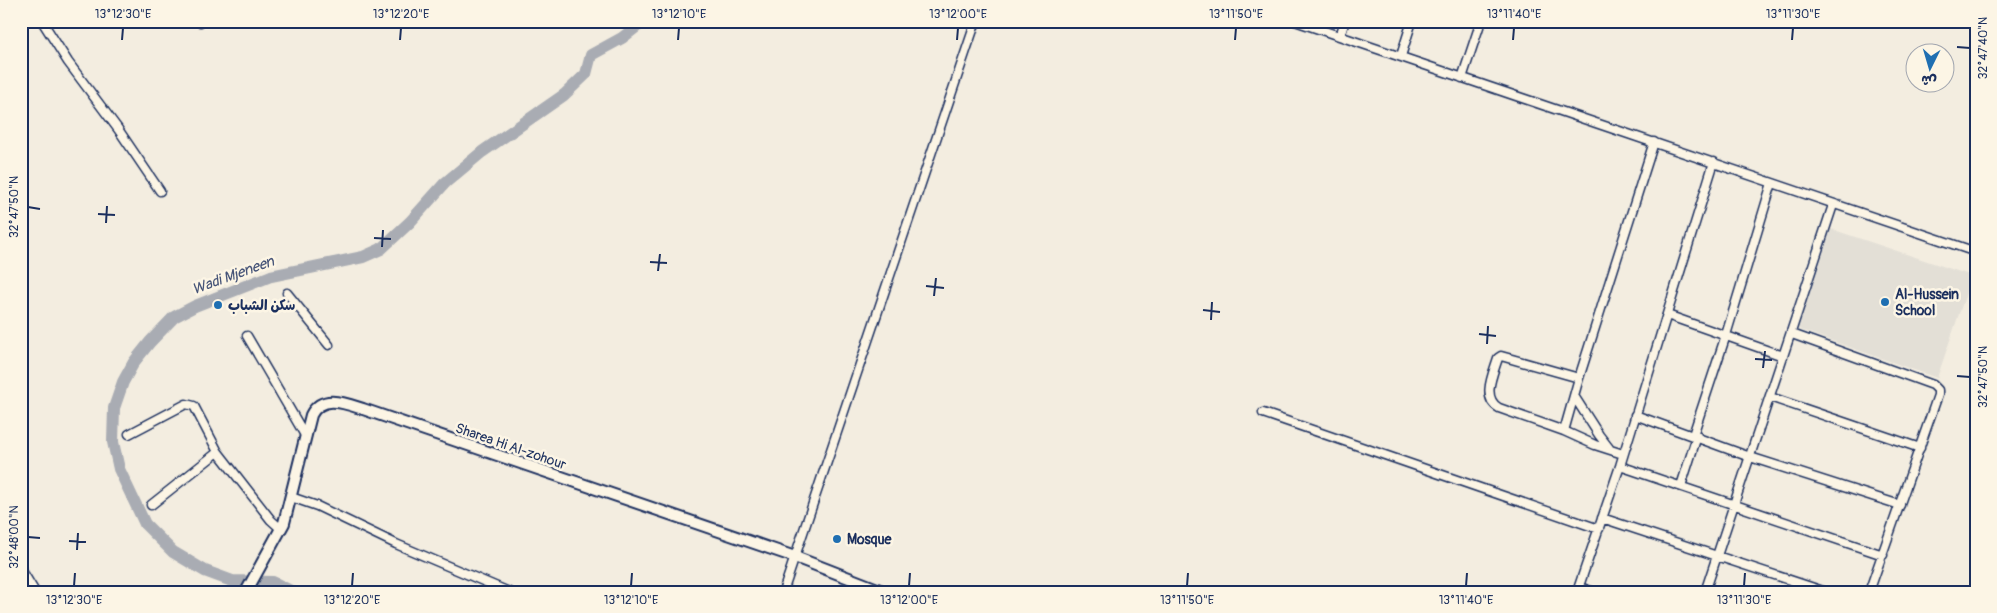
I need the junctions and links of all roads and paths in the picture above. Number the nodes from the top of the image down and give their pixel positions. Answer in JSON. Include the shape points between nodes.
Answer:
{"nodes":[{"id":1,"x":42,"y":21,"type":"edge"},
{"id":2,"x":976,"y":21,"type":"edge"},
{"id":3,"x":1295,"y":21,"type":"edge"},
{"id":4,"x":1345,"y":21,"type":"edge"},
{"id":5,"x":1412,"y":21,"type":"edge"},
{"id":6,"x":1481,"y":21,"type":"edge"},
{"id":7,"x":1340,"y":36,"type":"junction"},
{"id":8,"x":1401,"y":56,"type":"junction"},
{"id":9,"x":1462,"y":78,"type":"junction"},
{"id":10,"x":1654,"y":142,"type":"junction"},
{"id":11,"x":1714,"y":162,"type":"junction"},
{"id":12,"x":1772,"y":182,"type":"junction"},
{"id":13,"x":160,"y":191,"type":"dead end"},
{"id":14,"x":1834,"y":204,"type":"junction"},
{"id":15,"x":1976,"y":252,"type":"edge"},
{"id":16,"x":287,"y":293,"type":"dead end"},
{"id":17,"x":1666,"y":315,"type":"junction"},
{"id":18,"x":1792,"y":334,"type":"junction"},
{"id":19,"x":1726,"y":335,"type":"junction"},
{"id":20,"x":247,"y":336,"type":"dead end"},
{"id":21,"x":329,"y":345,"type":"dead end"},
{"id":22,"x":1783,"y":356,"type":"junction"},
{"id":23,"x":1579,"y":378,"type":"junction"},
{"id":24,"x":1574,"y":396,"type":"junction"},
{"id":25,"x":1770,"y":397,"type":"junction"},
{"id":26,"x":1263,"y":413,"type":"dead end"},
{"id":27,"x":1635,"y":415,"type":"junction"},
{"id":28,"x":1564,"y":431,"type":"junction"},
{"id":29,"x":129,"y":434,"type":"dead end"},
{"id":30,"x":1695,"y":436,"type":"junction"},
{"id":31,"x":306,"y":437,"type":"junction"},
{"id":32,"x":1609,"y":448,"type":"junction"},
{"id":33,"x":1920,"y":448,"type":"junction"},
{"id":34,"x":218,"y":452,"type":"junction"},
{"id":35,"x":1623,"y":454,"type":"junction"},
{"id":36,"x":1750,"y":457,"type":"junction"},
{"id":37,"x":1620,"y":466,"type":"junction"},
{"id":38,"x":1681,"y":486,"type":"junction"},
{"id":39,"x":291,"y":497,"type":"junction"},
{"id":40,"x":151,"y":505,"type":"dead end"},
{"id":41,"x":1734,"y":505,"type":"junction"},
{"id":42,"x":1900,"y":505,"type":"junction"},
{"id":43,"x":1602,"y":518,"type":"junction"},
{"id":44,"x":281,"y":529,"type":"junction"},
{"id":45,"x":1599,"y":529,"type":"junction"},
{"id":46,"x":1717,"y":555,"type":"junction"},
{"id":47,"x":1883,"y":555,"type":"junction"},
{"id":48,"x":795,"y":557,"type":"junction"},
{"id":49,"x":21,"y":569,"type":"edge"},
{"id":50,"x":1578,"y":589,"type":"edge"},
{"id":51,"x":35,"y":592,"type":"edge"},
{"id":52,"x":246,"y":592,"type":"edge"},
{"id":53,"x":509,"y":592,"type":"edge"},
{"id":54,"x":783,"y":592,"type":"edge"},
{"id":55,"x":885,"y":592,"type":"edge"},
{"id":56,"x":1594,"y":592,"type":"edge"},
{"id":57,"x":1705,"y":592,"type":"edge"},
{"id":58,"x":1826,"y":592,"type":"edge"},
{"id":59,"x":1869,"y":592,"type":"edge"}],
"edges":[{"from":1,"to":13,"type":"street"},
{"from":2,"to":48,"type":"street"},
{"from":3,"to":7,"type":"street"},
{"from":4,"to":7,"type":"street"},
{"from":5,"to":8,"type":"street"},
{"from":6,"to":9,"type":"street"},
{"from":7,"to":8,"type":"street"},
{"from":8,"to":9,"type":"street"},
{"from":9,"to":10,"type":"street"},
{"from":10,"to":11,"type":"street"},
{"from":10,"to":23,"type":"street"},
{"from":11,"to":12,"type":"street"},
{"from":11,"to":17,"type":"street"},
{"from":12,"to":14,"type":"street"},
{"from":12,"to":19,"type":"street"},
{"from":14,"to":15,"type":"street"},
{"from":14,"to":18,"type":"street"},
{"from":16,"to":21,"type":"street"},
{"from":17,"to":19,"type":"street"},
{"from":17,"to":27,"type":"street"},
{"from":18,"to":22,"type":"street"},
{"from":18,"to":33,"type":"street","via":[[1937,386],[1938,395]]},
{"from":19,"to":22,"type":"street"},
{"from":19,"to":30,"type":"street"},
{"from":20,"to":31,"type":"street"},
{"from":22,"to":25,"type":"street"},
{"from":23,"to":24,"type":"street"},
{"from":23,"to":28,"type":"street","via":[[1504,356],[1498,358],[1489,395],[1493,405]]},
{"from":24,"to":28,"type":"street"},
{"from":24,"to":32,"type":"street"},
{"from":25,"to":33,"type":"street"},
{"from":25,"to":36,"type":"street"},
{"from":26,"to":45,"type":"street"},
{"from":27,"to":30,"type":"street"},
{"from":27,"to":35,"type":"street"},
{"from":28,"to":32,"type":"street"},
{"from":29,"to":34,"type":"street","via":[[191,404],[197,409]]},
{"from":30,"to":36,"type":"street"},
{"from":30,"to":38,"type":"street"},
{"from":31,"to":39,"type":"street","name":"Sharea Hi Al-zohour"},
{"from":31,"to":48,"type":"street","name":"Sharea Hi Al-zohour","via":[[316,406],[331,401],[344,403]]},
{"from":32,"to":35,"type":"street"},
{"from":33,"to":42,"type":"street"},
{"from":34,"to":40,"type":"street"},
{"from":34,"to":44,"type":"street"},
{"from":35,"to":37,"type":"street"},
{"from":36,"to":41,"type":"street"},
{"from":36,"to":42,"type":"street"},
{"from":37,"to":38,"type":"street"},
{"from":37,"to":43,"type":"street"},
{"from":38,"to":41,"type":"street"},
{"from":39,"to":44,"type":"street","name":"Sharea Hi Al-zohour"},
{"from":39,"to":53,"type":"street"},
{"from":41,"to":46,"type":"street"},
{"from":41,"to":47,"type":"street"},
{"from":42,"to":47,"type":"street"},
{"from":43,"to":45,"type":"street"},
{"from":43,"to":46,"type":"street"},
{"from":44,"to":52,"type":"street","name":"Sharea Hi Al-zohour"},
{"from":45,"to":50,"type":"street"},
{"from":46,"to":57,"type":"street"},
{"from":46,"to":58,"type":"street"},
{"from":47,"to":59,"type":"street"},
{"from":48,"to":54,"type":"street"},
{"from":48,"to":55,"type":"street","name":"Sharea Hi Al-zohour"},
{"from":49,"to":51,"type":"street"},
{"from":50,"to":56,"type":"street"}]}
